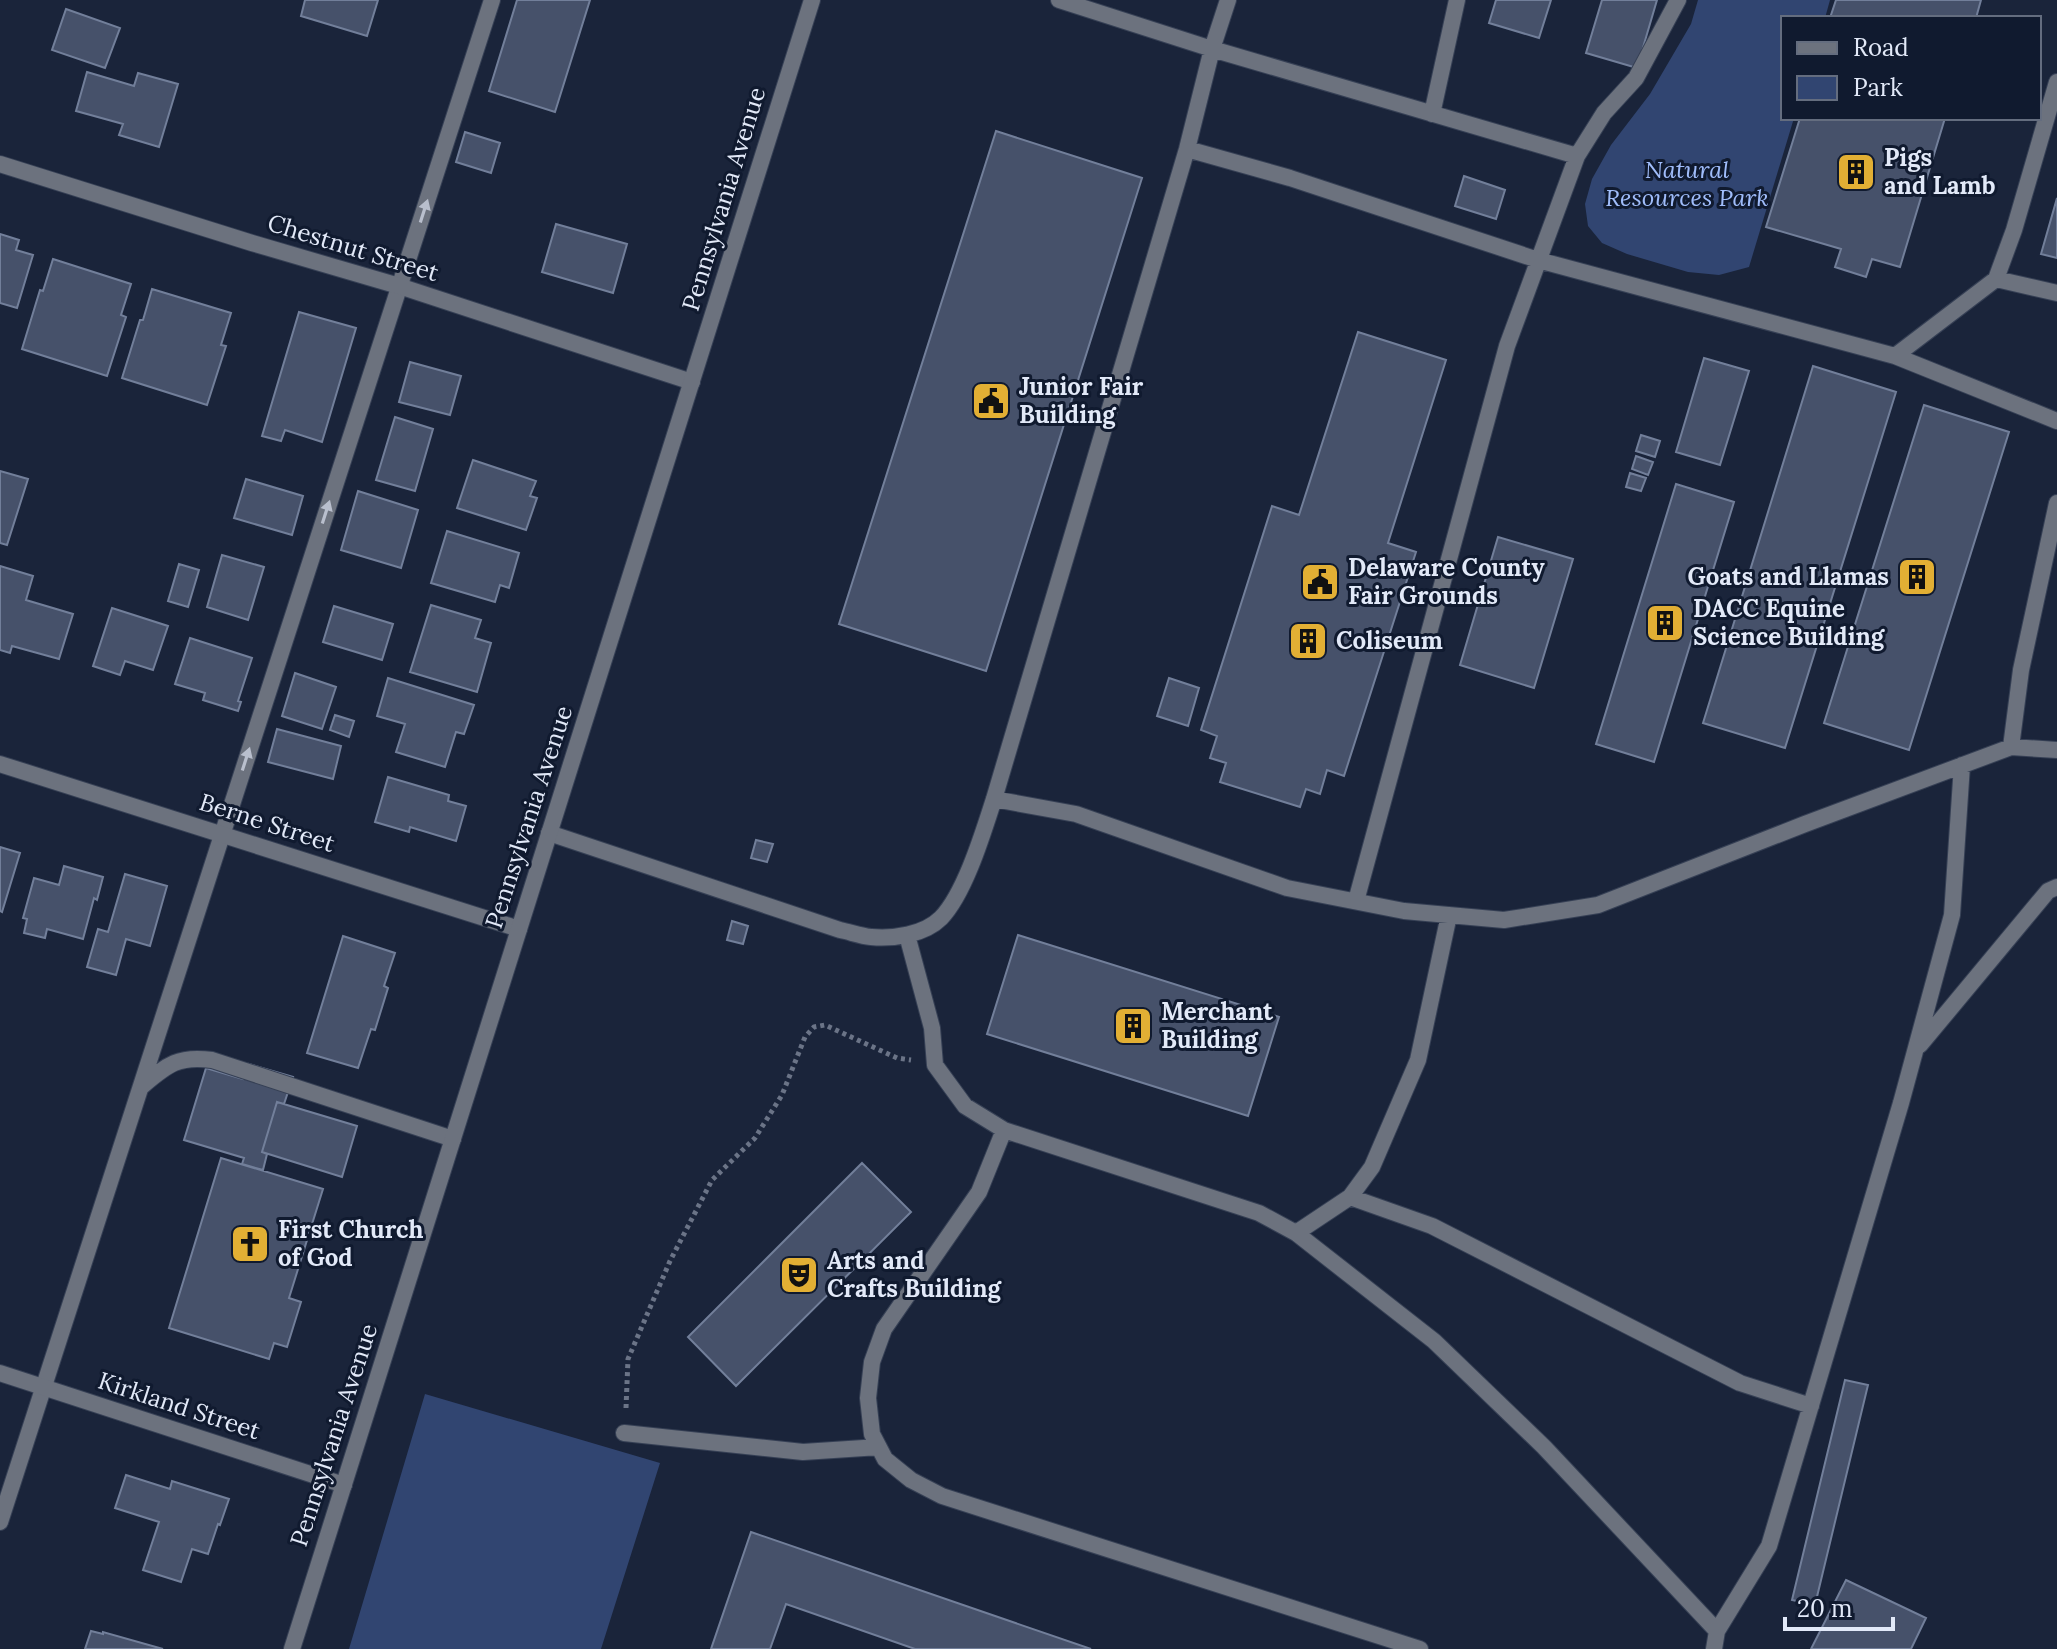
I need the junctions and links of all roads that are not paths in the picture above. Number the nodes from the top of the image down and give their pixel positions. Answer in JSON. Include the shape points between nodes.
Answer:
{"nodes":[{"id":1,"x":492,"y":0,"type":"edge"},
{"id":2,"x":812,"y":0,"type":"edge"},
{"id":3,"x":1059,"y":0,"type":"edge"},
{"id":4,"x":1228,"y":0,"type":"edge"},
{"id":5,"x":1457,"y":0,"type":"edge"},
{"id":6,"x":1678,"y":0,"type":"edge"},
{"id":7,"x":1212,"y":49,"type":"junction"},
{"id":8,"x":2057,"y":82,"type":"edge"},
{"id":9,"x":1432,"y":114,"type":"junction"},
{"id":10,"x":1187,"y":149,"type":"junction"},
{"id":11,"x":1577,"y":156,"type":"junction"},
{"id":12,"x":0,"y":164,"type":"edge"},
{"id":13,"x":1538,"y":260,"type":"junction"},
{"id":14,"x":1996,"y":279,"type":"junction"},
{"id":15,"x":399,"y":286,"type":"junction"},
{"id":16,"x":2057,"y":293,"type":"edge"},
{"id":17,"x":1895,"y":356,"type":"junction"},
{"id":18,"x":692,"y":382,"type":"junction"},
{"id":19,"x":2057,"y":420,"type":"edge"},
{"id":20,"x":2057,"y":503,"type":"edge"},
{"id":21,"x":2011,"y":747,"type":"junction"},
{"id":22,"x":2057,"y":750,"type":"edge"},
{"id":23,"x":0,"y":764,"type":"edge"},
{"id":24,"x":1962,"y":765,"type":"junction"},
{"id":25,"x":994,"y":799,"type":"junction"},
{"id":26,"x":222,"y":833,"type":"junction"},
{"id":27,"x":549,"y":833,"type":"junction"},
{"id":28,"x":2057,"y":887,"type":"edge"},
{"id":29,"x":1356,"y":901,"type":"junction"},
{"id":30,"x":1449,"y":915,"type":"junction"},
{"id":31,"x":519,"y":929,"type":"junction"},
{"id":32,"x":907,"y":935,"type":"junction"},
{"id":33,"x":1915,"y":1051,"type":"junction"},
{"id":34,"x":141,"y":1087,"type":"junction"},
{"id":35,"x":1004,"y":1130,"type":"junction"},
{"id":36,"x":453,"y":1139,"type":"junction"},
{"id":37,"x":1350,"y":1197,"type":"junction"},
{"id":38,"x":1296,"y":1233,"type":"junction"},
{"id":39,"x":0,"y":1373,"type":"edge"},
{"id":40,"x":44,"y":1387,"type":"junction"},
{"id":41,"x":1811,"y":1406,"type":"junction"},
{"id":42,"x":624,"y":1433,"type":"road end"},
{"id":43,"x":879,"y":1447,"type":"junction"},
{"id":44,"x":344,"y":1485,"type":"junction"},
{"id":45,"x":0,"y":1522,"type":"edge"},
{"id":46,"x":1717,"y":1631,"type":"junction"},
{"id":47,"x":292,"y":1649,"type":"edge"},
{"id":48,"x":1420,"y":1649,"type":"edge"},
{"id":49,"x":1714,"y":1649,"type":"edge"}],
"edges":[{"from":15,"to":1,"type":"street","one_way":true},
{"from":2,"to":18,"type":"street","name":"Pennsylvania Avenue"},
{"from":3,"to":7,"type":"street"},
{"from":4,"to":7,"type":"street"},
{"from":5,"to":9,"type":"street"},
{"from":6,"to":11,"type":"street","via":[[1636,78],[1604,113]]},
{"from":7,"to":9,"type":"street"},
{"from":7,"to":10,"type":"street"},
{"from":8,"to":14,"type":"street"},
{"from":9,"to":11,"type":"street"},
{"from":10,"to":13,"type":"street"},
{"from":10,"to":25,"type":"street"},
{"from":11,"to":13,"type":"street"},
{"from":12,"to":15,"type":"street","name":"Chestnut Street"},
{"from":13,"to":17,"type":"street"},
{"from":13,"to":29,"type":"street","via":[[1507,346]]},
{"from":14,"to":16,"type":"street"},
{"from":14,"to":17,"type":"street"},
{"from":15,"to":18,"type":"street","name":"Chestnut Street"},
{"from":26,"to":15,"type":"street","one_way":true},
{"from":17,"to":19,"type":"street"},
{"from":18,"to":27,"type":"street","name":"Pennsylvania Avenue"},
{"from":20,"to":21,"type":"street","via":[[2021,670]]},
{"from":21,"to":22,"type":"street"},
{"from":21,"to":24,"type":"street"},
{"from":23,"to":26,"type":"street","name":"Berne Street"},
{"from":24,"to":30,"type":"street","via":[[1598,905],[1504,920]]},
{"from":24,"to":33,"type":"street","via":[[1952,915]]},
{"from":25,"to":29,"type":"street","via":[[1076,814],[1287,888]]},
{"from":25,"to":32,"type":"street","via":[[955,899],[940,919]]},
{"from":26,"to":31,"type":"street","name":"Berne Street"},
{"from":26,"to":34,"type":"street"},
{"from":27,"to":31,"type":"street","name":"Pennsylvania Avenue"},
{"from":27,"to":32,"type":"street","via":[[840,930],[872,937]]},
{"from":28,"to":33,"type":"street","via":[[2048,891]]},
{"from":29,"to":30,"type":"street"},
{"from":30,"to":37,"type":"street","via":[[1418,1060],[1372,1167]]},
{"from":31,"to":36,"type":"street","name":"Pennsylvania Avenue"},
{"from":32,"to":35,"type":"street","via":[[932,1028],[935,1065],[965,1106]]},
{"from":33,"to":41,"type":"street"},
{"from":34,"to":36,"type":"street","via":[[181,1059],[212,1060]]},
{"from":34,"to":40,"type":"street"},
{"from":35,"to":38,"type":"street","via":[[1259,1213]]},
{"from":35,"to":43,"type":"street","via":[[979,1192],[884,1329],[872,1362],[868,1398]]},
{"from":36,"to":44,"type":"street","name":"Pennsylvania Avenue"},
{"from":37,"to":38,"type":"street"},
{"from":37,"to":41,"type":"street","via":[[1432,1226],[1740,1383]]},
{"from":38,"to":46,"type":"street","via":[[1434,1341],[1544,1447]]},
{"from":39,"to":40,"type":"street","name":"Kirkland Street"},
{"from":40,"to":44,"type":"street","name":"Kirkland Street"},
{"from":40,"to":45,"type":"street"},
{"from":41,"to":46,"type":"street","via":[[1769,1546]]},
{"from":42,"to":43,"type":"street","via":[[803,1452]]},
{"from":43,"to":48,"type":"street","via":[[885,1459],[911,1480],[942,1496]]},
{"from":44,"to":47,"type":"street","name":"Pennsylvania Avenue"},
{"from":46,"to":49,"type":"street"}]}
